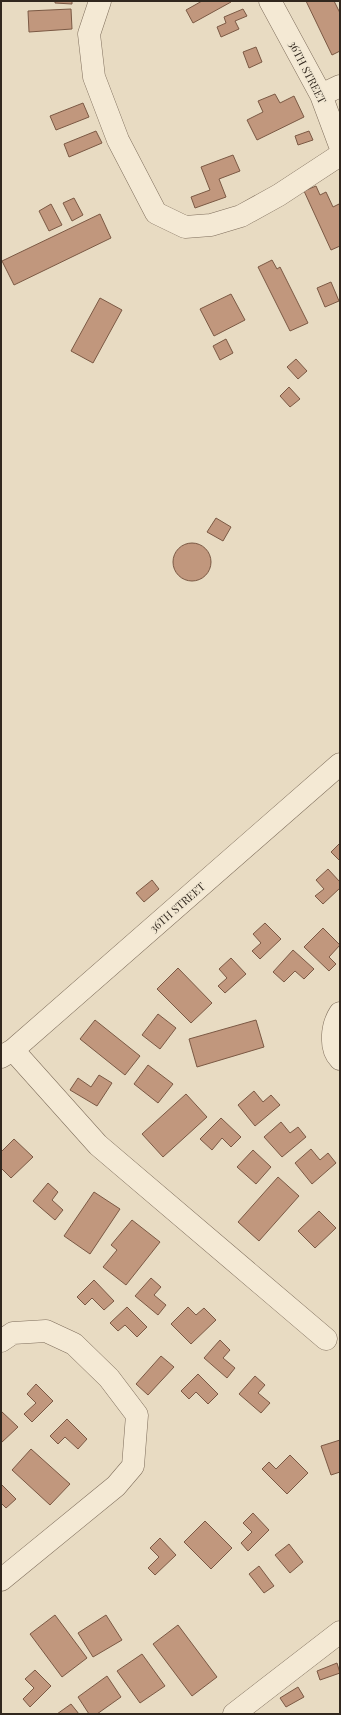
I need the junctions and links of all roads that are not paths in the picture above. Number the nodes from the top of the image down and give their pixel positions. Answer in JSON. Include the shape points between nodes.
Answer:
{"nodes":[{"id":1,"x":100,"y":1,"type":"edge"},
{"id":2,"x":270,"y":1,"type":"edge"},
{"id":3,"x":331,"y":90,"type":"edge"},
{"id":4,"x":340,"y":146,"type":"edge"},
{"id":5,"x":340,"y":155,"type":"edge"},
{"id":6,"x":340,"y":764,"type":"edge"},
{"id":7,"x":340,"y":1013,"type":"edge"},
{"id":8,"x":7,"y":1054,"type":"edge"},
{"id":9,"x":340,"y":1059,"type":"edge"},
{"id":10,"x":326,"y":1339,"type":"dead end"},
{"id":11,"x":1,"y":1341,"type":"edge"},
{"id":12,"x":1,"y":1580,"type":"edge"},
{"id":13,"x":340,"y":1632,"type":"edge"},
{"id":14,"x":234,"y":1714,"type":"edge"}],
"edges":[{"from":1,"to":5,"type":"street","via":[[89,34],[94,78],[118,140],[156,213],[185,227],[211,225],[241,216],[279,195]]},
{"from":2,"to":3,"type":"street","name":"36TH STREET"},
{"from":3,"to":4,"type":"street","name":"36TH STREET"},
{"from":6,"to":8,"type":"street","name":"36TH STREET"},
{"from":7,"to":9,"type":"street","via":[[333,1042]]},
{"from":8,"to":10,"type":"street","via":[[98,1145]]},
{"from":11,"to":12,"type":"street","via":[[13,1333],[46,1331],[74,1344],[109,1378],[137,1414],[133,1466],[116,1486]]},
{"from":13,"to":14,"type":"street"}]}
